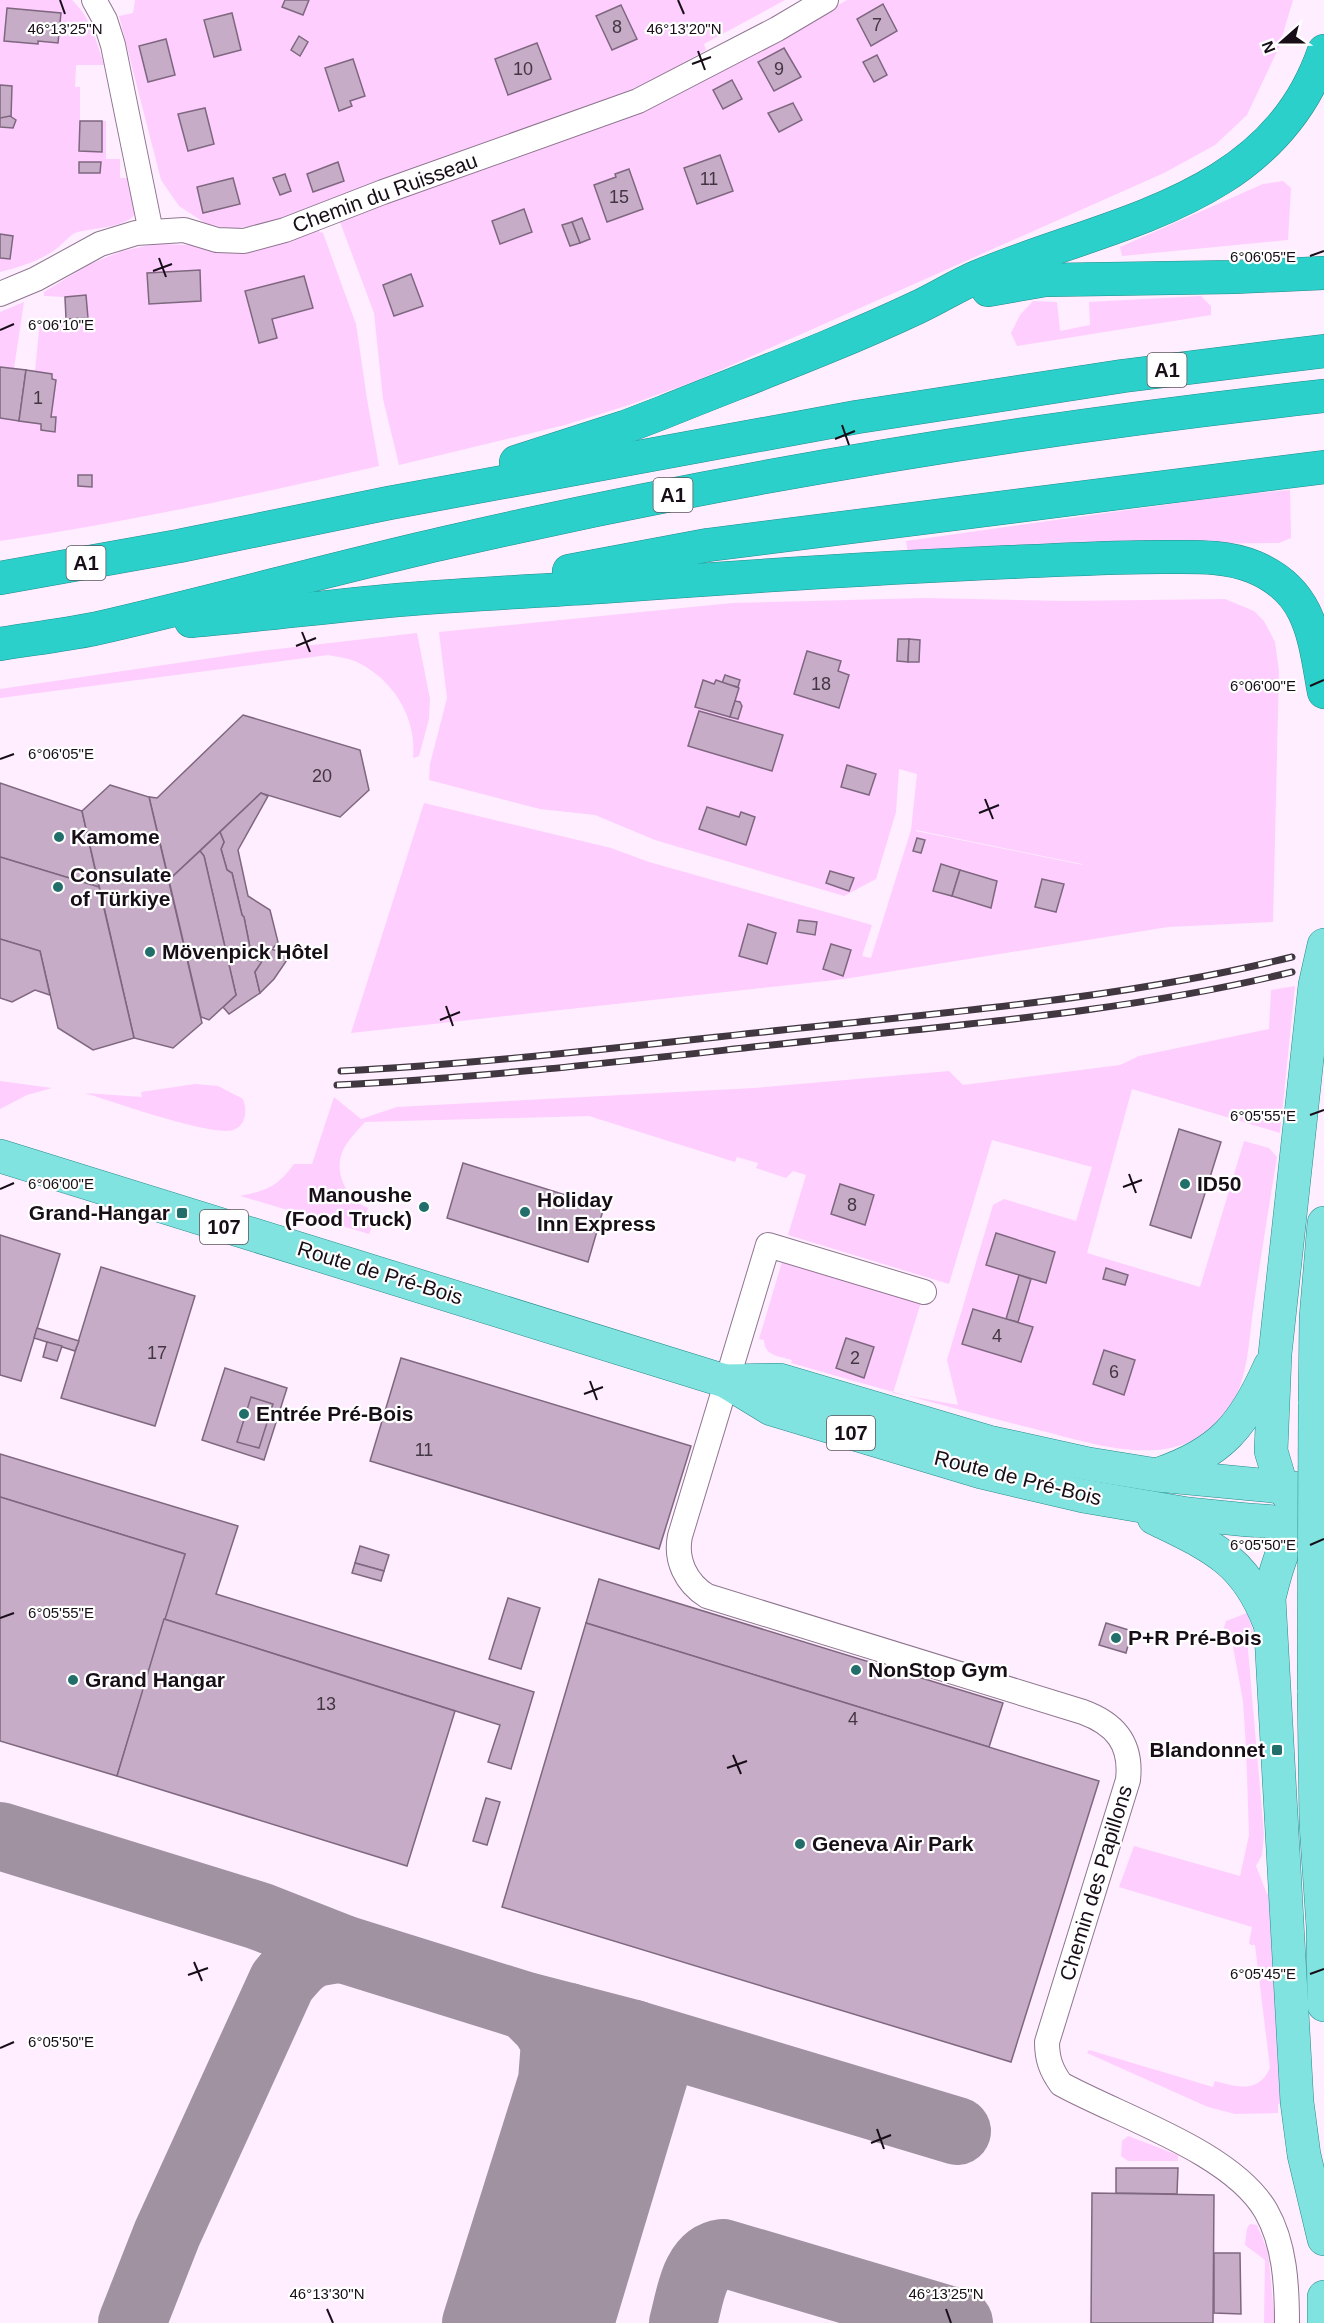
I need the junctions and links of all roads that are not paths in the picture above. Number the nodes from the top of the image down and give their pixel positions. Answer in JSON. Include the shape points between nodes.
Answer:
{"nodes":[{"id":1,"x":94,"y":0,"type":"edge"},
{"id":2,"x":826,"y":0,"type":"edge"},
{"id":3,"x":1324,"y":51,"type":"edge"},
{"id":4,"x":151,"y":231,"type":"junction"},
{"id":5,"x":1324,"y":273,"type":"edge"},
{"id":6,"x":0,"y":294,"type":"edge"},
{"id":7,"x":916,"y":308,"type":"junction"},
{"id":8,"x":1324,"y":351,"type":"edge"},
{"id":9,"x":1324,"y":396,"type":"edge"},
{"id":10,"x":1324,"y":467,"type":"edge"},
{"id":11,"x":389,"y":503,"type":"junction"},
{"id":12,"x":0,"y":578,"type":"edge"},
{"id":13,"x":410,"y":599,"type":"junction"},
{"id":14,"x":91,"y":629,"type":"junction"},
{"id":15,"x":0,"y":644,"type":"edge"},
{"id":16,"x":1324,"y":693,"type":"edge"},
{"id":17,"x":1324,"y":945,"type":"edge"},
{"id":18,"x":0,"y":1156,"type":"edge"},
{"id":19,"x":1324,"y":1223,"type":"edge"},
{"id":20,"x":924,"y":1292,"type":"dead end"},
{"id":21,"x":1275,"y":1354,"type":"junction"},
{"id":22,"x":725,"y":1382,"type":"junction"},
{"id":23,"x":1156,"y":1475,"type":"junction"},
{"id":24,"x":1282,"y":1488,"type":"junction"},
{"id":25,"x":1126,"y":1504,"type":"junction"},
{"id":26,"x":1317,"y":1513,"type":"edge"},
{"id":27,"x":1270,"y":1624,"type":"junction"},
{"id":28,"x":1324,"y":2005,"type":"edge"},
{"id":29,"x":1324,"y":2239,"type":"edge"},
{"id":30,"x":1324,"y":2296,"type":"edge"},
{"id":31,"x":1287,"y":2323,"type":"edge"},
{"id":32,"x":1324,"y":2323,"type":"edge"}],
"edges":[{"from":1,"to":4,"type":"street","via":[[113,45]]},
{"from":2,"to":4,"type":"street","name":"Chemin du Ruisseau","via":[[638,101],[285,230],[237,241],[217,240],[184,230]]},
{"from":3,"to":7,"type":"highway","via":[[1302,98],[1281,127],[1252,158],[1210,186],[1135,220],[976,278]]},
{"from":4,"to":6,"type":"street","name":"Chemin du Ruisseau","via":[[100,244]]},
{"from":5,"to":7,"type":"highway","via":[[1045,280],[1002,286]]},
{"from":7,"to":11,"type":"highway","via":[[625,428]]},
{"from":8,"to":11,"type":"highway","number":"A1","via":[[910,408]]},
{"from":9,"to":14,"type":"highway","number":"A1","via":[[1019,435],[732,484],[448,542]]},
{"from":10,"to":13,"type":"highway","via":[[708,545]]},
{"from":11,"to":12,"type":"highway","number":"A1"},
{"from":13,"to":14,"type":"highway"},
{"from":13,"to":16,"type":"highway","via":[[978,564],[1139,557],[1226,559],[1264,572],[1296,597],[1315,639]]},
{"from":14,"to":15,"type":"highway","number":"A1"},
{"from":17,"to":21,"type":"main road","via":[[1315,985]]},
{"from":18,"to":22,"type":"main road","name":"Route de Pré-Bois","number":"107"},
{"from":19,"to":28,"type":"main road","bridge":true,"via":[[1316,1318],[1314,1690]]},
{"from":20,"to":22,"type":"street","name":"Chemin des Papillons","via":[[768,1245]]},
{"from":21,"to":23,"type":"main road","via":[[1255,1400],[1234,1430],[1200,1457]]},
{"from":21,"to":24,"type":"main road","via":[[1271,1451]]},
{"from":22,"to":23,"type":"main road","name":"Route de Pré-Bois","number":"107","via":[[780,1380],[988,1443]]},
{"from":22,"to":25,"type":"main road","name":"Route de Pré-Bois","number":"107","via":[[771,1409],[937,1460]]},
{"from":22,"to":31,"type":"street","name":"Chemin des Papillons","via":[[679,1544],[681,1564],[699,1590],[715,1599],[1090,1714],[1107,1723],[1123,1742],[1128,1755],[1128,1780],[1047,2042],[1047,2055],[1061,2084],[1201,2153],[1252,2191],[1270,2218],[1282,2256]]},
{"from":23,"to":24,"type":"main road","name":"Route de Pré-Bois","number":"107"},
{"from":24,"to":26,"type":"main road"},
{"from":25,"to":26,"type":"main road","name":"Route de Pré-Bois","number":"107","via":[[1242,1520]]},
{"from":25,"to":27,"type":"main road","via":[[1210,1546],[1236,1566],[1255,1590]]},
{"from":26,"to":27,"type":"main road","via":[[1279,1564],[1269,1598]]},
{"from":27,"to":29,"type":"main road","via":[[1297,2102],[1304,2155]]},
{"from":30,"to":32,"type":"main road"}]}
